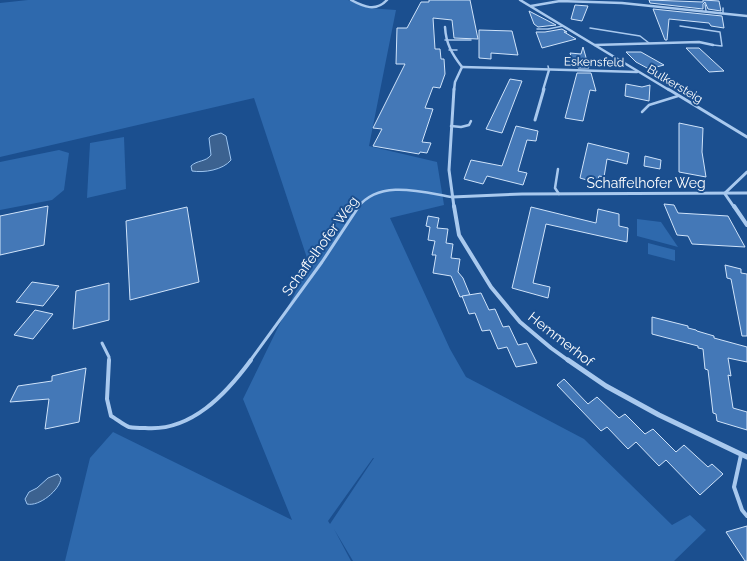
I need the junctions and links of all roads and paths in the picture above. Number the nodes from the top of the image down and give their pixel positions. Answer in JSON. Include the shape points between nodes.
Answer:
{"nodes":[{"id":1,"x":351,"y":0,"type":"edge"},
{"id":2,"x":387,"y":0,"type":"edge"},
{"id":3,"x":520,"y":0,"type":"edge"},
{"id":4,"x":622,"y":2,"type":"edge"},
{"id":5,"x":705,"y":4,"type":"dead end"},
{"id":6,"x":530,"y":6,"type":"junction"},
{"id":7,"x":722,"y":8,"type":"dead end"},
{"id":8,"x":706,"y":11,"type":"junction"},
{"id":9,"x":723,"y":13,"type":"junction"},
{"id":10,"x":747,"y":16,"type":"edge"},
{"id":11,"x":563,"y":26,"type":"junction"},
{"id":12,"x":680,"y":26,"type":"dead end"},
{"id":13,"x":445,"y":27,"type":"dead end"},
{"id":14,"x":590,"y":28,"type":"dead end"},
{"id":15,"x":537,"y":29,"type":"dead end"},
{"id":16,"x":445,"y":40,"type":"junction"},
{"id":17,"x":472,"y":40,"type":"dead end"},
{"id":18,"x":649,"y":43,"type":"junction"},
{"id":19,"x":595,"y":45,"type":"junction"},
{"id":20,"x":713,"y":45,"type":"joint"},
{"id":21,"x":449,"y":50,"type":"junction"},
{"id":22,"x":457,"y":50,"type":"dead end"},
{"id":23,"x":517,"y":65,"type":"dead end"},
{"id":24,"x":548,"y":66,"type":"dead end"},
{"id":25,"x":462,"y":67,"type":"junction"},
{"id":26,"x":518,"y":69,"type":"junction"},
{"id":27,"x":549,"y":70,"type":"junction"},
{"id":28,"x":638,"y":72,"type":"junction"},
{"id":29,"x":678,"y":96,"type":"junction"},
{"id":30,"x":642,"y":112,"type":"dead end"},
{"id":31,"x":535,"y":120,"type":"dead end"},
{"id":32,"x":471,"y":121,"type":"dead end"},
{"id":33,"x":451,"y":126,"type":"junction"},
{"id":34,"x":747,"y":137,"type":"edge"},
{"id":35,"x":558,"y":169,"type":"dead end"},
{"id":36,"x":747,"y":172,"type":"edge"},
{"id":37,"x":559,"y":194,"type":"junction"},
{"id":38,"x":725,"y":194,"type":"junction"},
{"id":39,"x":747,"y":194,"type":"edge"},
{"id":40,"x":452,"y":197,"type":"junction"},
{"id":41,"x":747,"y":225,"type":"edge"},
{"id":42,"x":102,"y":343,"type":"dead end"},
{"id":43,"x":741,"y":455,"type":"junction"},
{"id":44,"x":747,"y":457,"type":"edge"},
{"id":45,"x":747,"y":516,"type":"edge"}],
"edges":[{"from":1,"to":2,"type":"street","via":[[374,8],[383,5]]},
{"from":3,"to":6,"type":"street","name":"Bulkersteig"},
{"from":4,"to":6,"type":"street","via":[[560,1]]},
{"from":4,"to":8,"type":"street"},
{"from":5,"to":8,"type":"lane"},
{"from":6,"to":11,"type":"street","name":"Bulkersteig"},
{"from":7,"to":9,"type":"lane"},
{"from":8,"to":9,"type":"street"},
{"from":9,"to":10,"type":"street"},
{"from":11,"to":15,"type":"lane"},
{"from":11,"to":19,"type":"street","name":"Bulkersteig"},
{"from":12,"to":20,"type":"lane","name":"Bulkersteig","via":[[720,32],[722,46]]},
{"from":13,"to":16,"type":"street"},
{"from":14,"to":18,"type":"lane","via":[[640,36]]},
{"from":16,"to":17,"type":"lane"},
{"from":16,"to":21,"type":"street"},
{"from":18,"to":19,"type":"street","name":"Bulkersteig"},
{"from":18,"to":20,"type":"street","name":"Bulkersteig","via":[[699,42]]},
{"from":19,"to":28,"type":"street","name":"Bulkersteig"},
{"from":21,"to":22,"type":"lane"},
{"from":21,"to":25,"type":"street"},
{"from":23,"to":26,"type":"lane"},
{"from":24,"to":27,"type":"lane"},
{"from":25,"to":26,"type":"street","name":"Eskensfeld"},
{"from":25,"to":33,"type":"street","name":"Hemmerhof","via":[[453,92]]},
{"from":26,"to":27,"type":"street","name":"Eskensfeld"},
{"from":27,"to":28,"type":"street","name":"Eskensfeld"},
{"from":27,"to":31,"type":"street","name":"Eskensfeld"},
{"from":28,"to":29,"type":"street","name":"Bulkersteig"},
{"from":29,"to":30,"type":"lane","via":[[649,105]]},
{"from":29,"to":34,"type":"street","name":"Bulkersteig"},
{"from":32,"to":33,"type":"lane","via":[[469,125],[462,127]]},
{"from":33,"to":40,"type":"street","name":"Hemmerhof","via":[[449,170]]},
{"from":35,"to":37,"type":"lane","via":[[555,188]]},
{"from":36,"to":38,"type":"street"},
{"from":37,"to":38,"type":"street","name":"Schaffelhofer Weg"},
{"from":37,"to":40,"type":"street","name":"Schaffelhofer Weg"},
{"from":38,"to":39,"type":"street","name":"Schaffelhofer Weg"},
{"from":38,"to":41,"type":"street"},
{"from":40,"to":42,"type":"lane","name":"Schaffelhofer Weg","via":[[404,189],[385,191],[364,200],[233,384],[205,410],[178,424],[154,429],[129,426],[111,416],[107,399],[109,357]]},
{"from":40,"to":43,"type":"street","name":"Hemmerhof","via":[[459,235],[491,287],[520,322],[551,348],[606,386]]},
{"from":43,"to":44,"type":"street","name":"Hemmerhof"},
{"from":43,"to":45,"type":"lane","via":[[734,487],[742,510]]}]}
